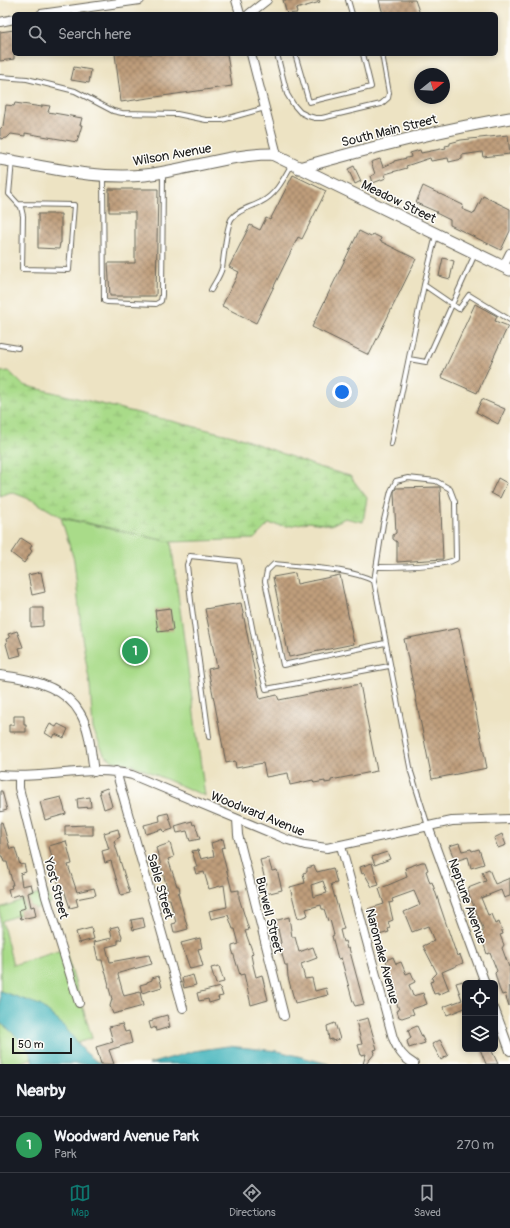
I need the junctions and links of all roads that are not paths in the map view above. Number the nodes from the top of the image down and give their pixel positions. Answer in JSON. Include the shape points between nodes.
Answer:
{"nodes":[{"id":1,"x":140,"y":0,"type":"edge"},
{"id":2,"x":236,"y":0,"type":"edge"},
{"id":3,"x":267,"y":0,"type":"edge"},
{"id":4,"x":348,"y":0,"type":"edge"},
{"id":5,"x":109,"y":3,"type":"edge"},
{"id":6,"x":53,"y":12,"type":"edge"},
{"id":7,"x":239,"y":12,"type":"edge"},
{"id":8,"x":252,"y":12,"type":"edge"},
{"id":9,"x":351,"y":12,"type":"edge"},
{"id":10,"x":12,"y":19,"type":"edge"},
{"id":11,"x":0,"y":22,"type":"edge"},
{"id":12,"x":252,"y":56,"type":"edge"},
{"id":13,"x":278,"y":56,"type":"edge"},
{"id":14,"x":297,"y":56,"type":"edge"},
{"id":15,"x":363,"y":56,"type":"edge"},
{"id":16,"x":382,"y":56,"type":"edge"},
{"id":17,"x":0,"y":77,"type":"edge"},
{"id":18,"x":265,"y":108,"type":"junction"},
{"id":19,"x":510,"y":118,"type":"edge"},
{"id":20,"x":277,"y":155,"type":"junction"},
{"id":21,"x":0,"y":159,"type":"edge"},
{"id":22,"x":12,"y":161,"type":"junction"},
{"id":23,"x":296,"y":166,"type":"junction"},
{"id":24,"x":163,"y":172,"type":"junction"},
{"id":25,"x":103,"y":176,"type":"junction"},
{"id":26,"x":18,"y":204,"type":"junction"},
{"id":27,"x":436,"y":234,"type":"junction"},
{"id":28,"x":510,"y":253,"type":"edge"},
{"id":29,"x":475,"y":254,"type":"junction"},
{"id":30,"x":506,"y":268,"type":"edge"},
{"id":31,"x":424,"y":286,"type":"junction"},
{"id":32,"x":210,"y":290,"type":"dead end"},
{"id":33,"x":452,"y":304,"type":"junction"},
{"id":34,"x":510,"y":320,"type":"edge"},
{"id":35,"x":0,"y":345,"type":"edge"},
{"id":36,"x":18,"y":348,"type":"dead end"},
{"id":37,"x":409,"y":359,"type":"junction"},
{"id":38,"x":391,"y":444,"type":"dead end"},
{"id":39,"x":377,"y":567,"type":"junction"},
{"id":40,"x":374,"y":581,"type":"junction"},
{"id":41,"x":385,"y":643,"type":"junction"},
{"id":42,"x":389,"y":666,"type":"junction"},
{"id":43,"x":0,"y":675,"type":"edge"},
{"id":44,"x":209,"y":738,"type":"dead end"},
{"id":45,"x":116,"y":770,"type":"junction"},
{"id":46,"x":94,"y":772,"type":"junction"},
{"id":47,"x":0,"y":775,"type":"edge"},
{"id":48,"x":19,"y":777,"type":"junction"},
{"id":49,"x":237,"y":819,"type":"junction"},
{"id":50,"x":510,"y":819,"type":"edge"},
{"id":51,"x":428,"y":826,"type":"junction"},
{"id":52,"x":341,"y":846,"type":"junction"},
{"id":53,"x":484,"y":980,"type":"edge"},
{"id":54,"x":78,"y":1003,"type":"dead end"},
{"id":55,"x":183,"y":1008,"type":"dead end"},
{"id":56,"x":284,"y":1016,"type":"dead end"},
{"id":57,"x":497,"y":1016,"type":"edge"},
{"id":58,"x":510,"y":1051,"type":"edge"},
{"id":59,"x":414,"y":1064,"type":"edge"}],
"edges":[{"from":1,"to":5,"type":"street"},
{"from":2,"to":7,"type":"street"},
{"from":3,"to":8,"type":"street"},
{"from":4,"to":9,"type":"lane"},
{"from":5,"to":6,"type":"street"},
{"from":10,"to":11,"type":"street"},
{"from":12,"to":18,"type":"street"},
{"from":13,"to":16,"type":"lane","via":[[287,94],[293,104],[300,112],[315,118],[381,104],[388,98]]},
{"from":14,"to":15,"type":"lane","via":[[309,102],[371,87]]},
{"from":17,"to":18,"type":"lane","via":[[27,79],[75,91],[113,111],[122,113],[176,114],[206,120],[222,120]]},
{"from":18,"to":20,"type":"street"},
{"from":19,"to":23,"type":"main road","name":"South Main Street","via":[[465,125]]},
{"from":20,"to":23,"type":"main road","name":"Meadow Street"},
{"from":20,"to":24,"type":"main road","name":"Wilson Avenue","via":[[252,154]]},
{"from":21,"to":22,"type":"main road","name":"Wilson Avenue"},
{"from":22,"to":25,"type":"main road","name":"Wilson Avenue"},
{"from":22,"to":26,"type":"lane","via":[[8,194]]},
{"from":23,"to":27,"type":"main road","name":"Meadow Street"},
{"from":23,"to":32,"type":"lane","via":[[273,193],[231,218],[222,269]]},
{"from":24,"to":25,"type":"main road","name":"Wilson Avenue","via":[[136,176]]},
{"from":24,"to":25,"type":"lane","via":[[162,295],[161,301],[156,304],[104,301]]},
{"from":26,"to":26,"type":"lane","via":[[23,216],[22,269],[69,270],[74,205]]},
{"from":27,"to":29,"type":"main road","name":"Meadow Street"},
{"from":27,"to":31,"type":"lane"},
{"from":28,"to":30,"type":"street"},
{"from":29,"to":30,"type":"main road","name":"Meadow Street"},
{"from":29,"to":33,"type":"lane"},
{"from":31,"to":33,"type":"lane"},
{"from":31,"to":37,"type":"lane"},
{"from":33,"to":34,"type":"lane","via":[[459,308],[469,294]]},
{"from":33,"to":37,"type":"lane","via":[[426,362]]},
{"from":35,"to":36,"type":"lane"},
{"from":37,"to":38,"type":"lane"},
{"from":39,"to":39,"type":"lane","via":[[385,518],[396,481],[408,478],[436,481],[447,486],[455,502],[456,559],[396,568]]},
{"from":39,"to":40,"type":"lane"},
{"from":40,"to":41,"type":"lane"},
{"from":40,"to":41,"type":"lane","via":[[360,574],[274,564],[267,571],[265,581],[283,666]]},
{"from":41,"to":42,"type":"lane"},
{"from":42,"to":44,"type":"lane","via":[[266,689],[258,662],[239,561],[190,556],[187,565],[190,594]]},
{"from":42,"to":51,"type":"lane","via":[[411,772]]},
{"from":43,"to":46,"type":"street","via":[[25,678],[57,691],[69,699],[81,714],[89,739]]},
{"from":45,"to":46,"type":"street","name":"Woodward Avenue"},
{"from":45,"to":49,"type":"street","name":"Woodward Avenue"},
{"from":45,"to":55,"type":"street","name":"Sable Street"},
{"from":46,"to":48,"type":"street","name":"Woodward Avenue"},
{"from":47,"to":48,"type":"street","name":"Woodward Avenue"},
{"from":48,"to":54,"type":"street","name":"Yost Street","via":[[19,788],[46,897]]},
{"from":49,"to":52,"type":"street","name":"Woodward Avenue","via":[[305,845],[327,848]]},
{"from":49,"to":56,"type":"street","name":"Burwell Street","via":[[238,835]]},
{"from":50,"to":51,"type":"street","name":"Woodward Avenue"},
{"from":51,"to":52,"type":"street","name":"Woodward Avenue"},
{"from":51,"to":53,"type":"street","name":"Neptune Avenue"},
{"from":52,"to":59,"type":"street","name":"Naromake Avenue","via":[[393,1038],[398,1050]]},
{"from":57,"to":58,"type":"street"}]}
